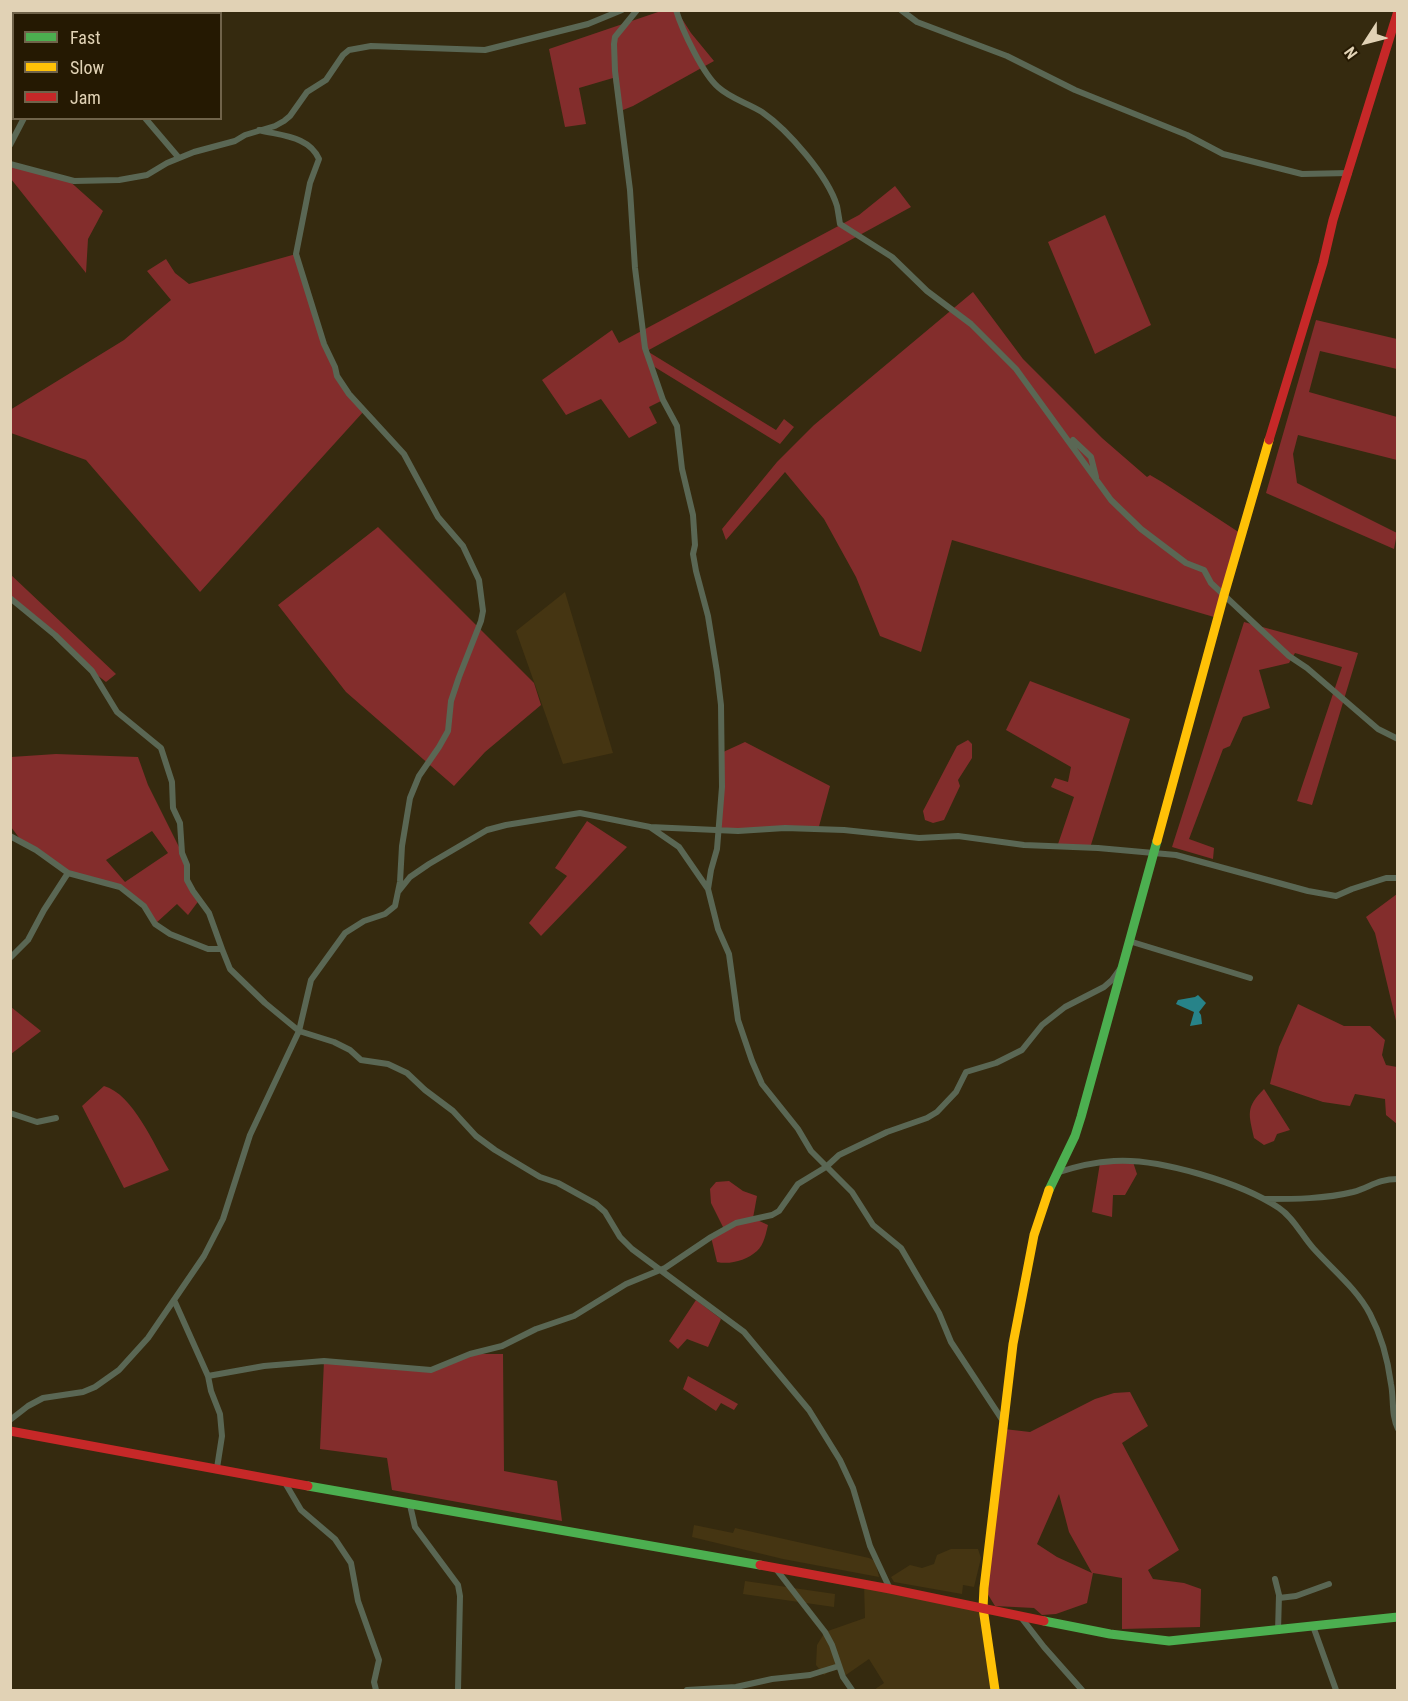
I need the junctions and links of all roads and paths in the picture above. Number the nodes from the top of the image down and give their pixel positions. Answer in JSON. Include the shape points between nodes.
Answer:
{"nodes":[{"id":1,"x":622,"y":10,"type":"edge"},
{"id":2,"x":637,"y":10,"type":"edge"},
{"id":3,"x":676,"y":10,"type":"edge"},
{"id":4,"x":901,"y":10,"type":"edge"},
{"id":5,"x":1398,"y":11,"type":"edge"},
{"id":6,"x":23,"y":120,"type":"edge"},
{"id":7,"x":148,"y":120,"type":"edge"},
{"id":8,"x":259,"y":130,"type":"junction"},
{"id":9,"x":10,"y":145,"type":"edge"},
{"id":10,"x":179,"y":158,"type":"junction"},
{"id":11,"x":10,"y":164,"type":"edge"},
{"id":12,"x":1349,"y":173,"type":"junction"},
{"id":13,"x":1224,"y":594,"type":"junction"},
{"id":14,"x":10,"y":598,"type":"edge"},
{"id":15,"x":1398,"y":739,"type":"edge"},
{"id":16,"x":650,"y":827,"type":"junction"},
{"id":17,"x":718,"y":830,"type":"junction"},
{"id":18,"x":10,"y":836,"type":"edge"},
{"id":19,"x":1155,"y":853,"type":"junction"},
{"id":20,"x":68,"y":873,"type":"junction"},
{"id":21,"x":1398,"y":878,"type":"edge"},
{"id":22,"x":708,"y":889,"type":"junction"},
{"id":23,"x":398,"y":892,"type":"junction"},
{"id":24,"x":1129,"y":941,"type":"junction"},
{"id":25,"x":222,"y":949,"type":"junction"},
{"id":26,"x":10,"y":958,"type":"edge"},
{"id":27,"x":1123,"y":963,"type":"junction"},
{"id":28,"x":1250,"y":978,"type":"dead end"},
{"id":29,"x":299,"y":1032,"type":"junction"},
{"id":30,"x":10,"y":1113,"type":"edge"},
{"id":31,"x":56,"y":1118,"type":"dead end"},
{"id":32,"x":826,"y":1167,"type":"junction"},
{"id":33,"x":1056,"y":1173,"type":"junction"},
{"id":34,"x":1398,"y":1179,"type":"edge"},
{"id":35,"x":1264,"y":1200,"type":"junction"},
{"id":36,"x":660,"y":1270,"type":"junction"},
{"id":37,"x":174,"y":1300,"type":"junction"},
{"id":38,"x":208,"y":1376,"type":"junction"},
{"id":39,"x":10,"y":1420,"type":"edge"},
{"id":40,"x":1003,"y":1421,"type":"junction"},
{"id":41,"x":1398,"y":1429,"type":"edge"},
{"id":42,"x":10,"y":1431,"type":"edge"},
{"id":43,"x":217,"y":1468,"type":"junction"},
{"id":44,"x":284,"y":1480,"type":"junction"},
{"id":45,"x":410,"y":1505,"type":"junction"},
{"id":46,"x":777,"y":1569,"type":"junction"},
{"id":47,"x":1275,"y":1579,"type":"dead end"},
{"id":48,"x":1329,"y":1584,"type":"dead end"},
{"id":49,"x":890,"y":1589,"type":"junction"},
{"id":50,"x":1279,"y":1598,"type":"junction"},
{"id":51,"x":983,"y":1608,"type":"junction"},
{"id":52,"x":1020,"y":1616,"type":"junction"},
{"id":53,"x":1398,"y":1617,"type":"edge"},
{"id":54,"x":1313,"y":1626,"type":"junction"},
{"id":55,"x":1278,"y":1631,"type":"junction"},
{"id":56,"x":839,"y":1665,"type":"junction"},
{"id":57,"x":376,"y":1690,"type":"edge"},
{"id":58,"x":458,"y":1690,"type":"edge"},
{"id":59,"x":687,"y":1690,"type":"edge"},
{"id":60,"x":852,"y":1690,"type":"edge"},
{"id":61,"x":995,"y":1690,"type":"edge"},
{"id":62,"x":1082,"y":1690,"type":"edge"},
{"id":63,"x":1336,"y":1690,"type":"edge"}],
"edges":[{"from":1,"to":8,"type":"street","via":[[588,24],[485,50],[380,46],[349,50],[326,80],[307,92],[290,116]]},
{"from":2,"to":17,"type":"street","via":[[615,37],[615,71],[645,348],[663,400],[677,426],[693,515],[693,554],[717,672],[722,787]]},
{"from":3,"to":13,"type":"street","via":[[713,82],[783,128],[821,174],[837,204],[840,224],[892,257],[927,291],[971,324],[1016,369],[1112,500],[1185,564],[1204,570]]},
{"from":4,"to":12,"type":"street","via":[[917,22],[1007,56],[1223,154],[1302,174]]},
{"from":5,"to":12,"type":"street"},
{"from":6,"to":9,"type":"street"},
{"from":7,"to":10,"type":"street"},
{"from":8,"to":10,"type":"street"},
{"from":8,"to":23,"type":"street","via":[[295,138],[314,148],[319,159],[310,183],[296,254],[324,344],[349,394],[404,454],[438,517],[464,546],[482,597],[481,621],[459,677],[448,731],[419,776],[410,798]]},
{"from":10,"to":11,"type":"street","via":[[147,175],[119,180],[74,181]]},
{"from":12,"to":13,"type":"street"},
{"from":13,"to":15,"type":"street","via":[[1289,656],[1378,729]]},
{"from":13,"to":19,"type":"street"},
{"from":14,"to":25,"type":"street","via":[[63,642],[92,671],[117,712],[161,748],[172,782],[187,880],[209,913]]},
{"from":16,"to":17,"type":"street"},
{"from":16,"to":22,"type":"street","via":[[679,847]]},
{"from":16,"to":23,"type":"street","via":[[580,813],[506,825],[471,838],[410,877]]},
{"from":17,"to":19,"type":"street","via":[[785,828],[918,838],[958,836],[1024,845]]},
{"from":17,"to":22,"type":"street"},
{"from":18,"to":20,"type":"street"},
{"from":19,"to":21,"type":"street","via":[[1176,855],[1336,897],[1386,878]]},
{"from":19,"to":24,"type":"street"},
{"from":20,"to":25,"type":"street","via":[[120,887],[170,934],[208,949]]},
{"from":20,"to":26,"type":"street","via":[[28,940]]},
{"from":22,"to":32,"type":"street","via":[[729,954],[738,1020],[752,1061],[762,1084]]},
{"from":23,"to":29,"type":"street","via":[[395,906],[345,933],[320,966],[311,980]]},
{"from":24,"to":27,"type":"street"},
{"from":24,"to":28,"type":"street"},
{"from":25,"to":29,"type":"street","via":[[231,969]]},
{"from":27,"to":32,"type":"street","via":[[1104,987],[1065,1007],[1042,1025],[1022,1050],[966,1072],[956,1092],[937,1112],[853,1147]]},
{"from":27,"to":33,"type":"street","via":[[1081,1117]]},
{"from":29,"to":36,"type":"street","via":[[327,1039],[350,1050],[360,1060],[404,1071],[495,1150],[596,1204],[620,1237]]},
{"from":29,"to":37,"type":"street","via":[[250,1135],[223,1219]]},
{"from":30,"to":31,"type":"street","via":[[37,1122]]},
{"from":32,"to":36,"type":"street","via":[[798,1184],[779,1211],[736,1223]]},
{"from":32,"to":40,"type":"street","via":[[852,1192],[873,1225],[901,1248],[939,1313],[951,1342]]},
{"from":33,"to":35,"type":"street","via":[[1115,1160],[1144,1163],[1179,1168]]},
{"from":33,"to":40,"type":"street","via":[[1034,1235]]},
{"from":34,"to":35,"type":"street","via":[[1381,1180],[1354,1191]]},
{"from":35,"to":41,"type":"street","via":[[1295,1224],[1370,1314],[1382,1344]]},
{"from":36,"to":38,"type":"street","via":[[626,1284],[574,1317],[431,1370],[324,1361]]},
{"from":36,"to":49,"type":"street","via":[[744,1332],[809,1410],[853,1488],[870,1545]]},
{"from":37,"to":38,"type":"street"},
{"from":37,"to":39,"type":"street","via":[[133,1356],[107,1379],[83,1392],[43,1398]]},
{"from":38,"to":43,"type":"street","via":[[222,1426]]},
{"from":40,"to":51,"type":"street"},
{"from":42,"to":43,"type":"street"},
{"from":43,"to":44,"type":"street"},
{"from":44,"to":45,"type":"street"},
{"from":44,"to":57,"type":"street","via":[[301,1510],[335,1539],[351,1563],[358,1601],[379,1660]]},
{"from":45,"to":46,"type":"street"},
{"from":45,"to":58,"type":"street","via":[[415,1527],[458,1585]]},
{"from":46,"to":49,"type":"street"},
{"from":46,"to":56,"type":"street","via":[[825,1632]]},
{"from":47,"to":50,"type":"street"},
{"from":48,"to":50,"type":"street"},
{"from":49,"to":51,"type":"street"},
{"from":50,"to":55,"type":"street"},
{"from":51,"to":52,"type":"street"},
{"from":51,"to":61,"type":"street"},
{"from":52,"to":55,"type":"street","via":[[1169,1641]]},
{"from":52,"to":62,"type":"street"},
{"from":53,"to":54,"type":"street"},
{"from":54,"to":55,"type":"street"},
{"from":54,"to":63,"type":"street"},
{"from":56,"to":59,"type":"street","via":[[810,1675]]},
{"from":56,"to":60,"type":"street"}]}
